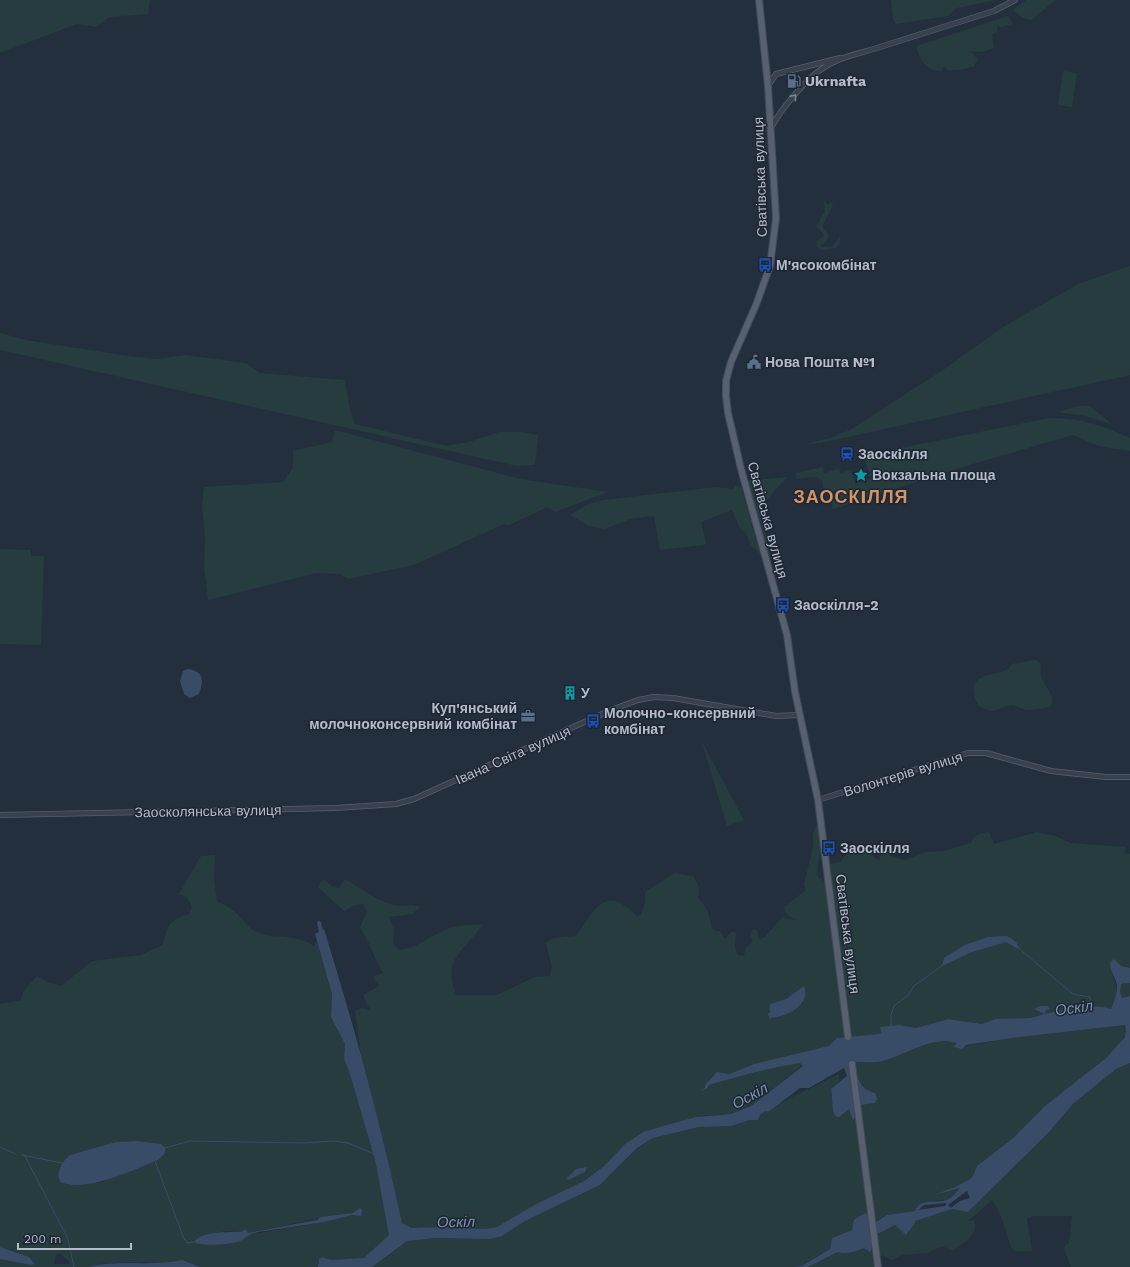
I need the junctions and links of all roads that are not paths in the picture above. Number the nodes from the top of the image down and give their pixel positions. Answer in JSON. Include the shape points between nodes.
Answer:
{"nodes":[{"id":1,"x":760,"y":0,"type":"edge"},
{"id":2,"x":1015,"y":0,"type":"edge"},
{"id":3,"x":853,"y":56,"type":"junction"},
{"id":4,"x":768,"y":86,"type":"junction"},
{"id":5,"x":771,"y":128,"type":"junction"},
{"id":6,"x":799,"y":715,"type":"junction"},
{"id":7,"x":1130,"y":776,"type":"edge"},
{"id":8,"x":414,"y":799,"type":"joint"},
{"id":9,"x":818,"y":800,"type":"junction"},
{"id":10,"x":0,"y":815,"type":"edge"},
{"id":11,"x":848,"y":1037,"type":"dead end"},
{"id":12,"x":852,"y":1064,"type":"dead end"},
{"id":13,"x":878,"y":1267,"type":"edge"}],
"edges":[{"from":1,"to":4,"type":"main road","name":"Сватівська вулиця"},
{"from":2,"to":3,"type":"street","via":[[994,11]]},
{"from":3,"to":4,"type":"street","via":[[776,74]]},
{"from":5,"to":3,"type":"street","one_way":true,"via":[[815,74],[824,67]]},
{"from":4,"to":5,"type":"main road","name":"Сватівська вулиця"},
{"from":5,"to":6,"type":"main road","name":"Сватівська вулиця","via":[[776,218],[773,247],[763,286],[736,348],[726,381],[728,413],[734,440],[787,635]]},
{"from":6,"to":8,"type":"street","name":"Івана Світа вулиця","via":[[776,716],[672,698],[654,697],[638,700]]},
{"from":6,"to":9,"type":"main road","name":"Сватівська вулиця"},
{"from":7,"to":9,"type":"street","name":"Волонтерів вулиця","via":[[1106,777],[1050,771],[986,753],[968,753]]},
{"from":8,"to":10,"type":"street","name":"Заосколянська вулиця","via":[[396,804],[336,808]]},
{"from":9,"to":11,"type":"main road","name":"Сватівська вулиця"},
{"from":12,"to":13,"type":"main road"}]}
